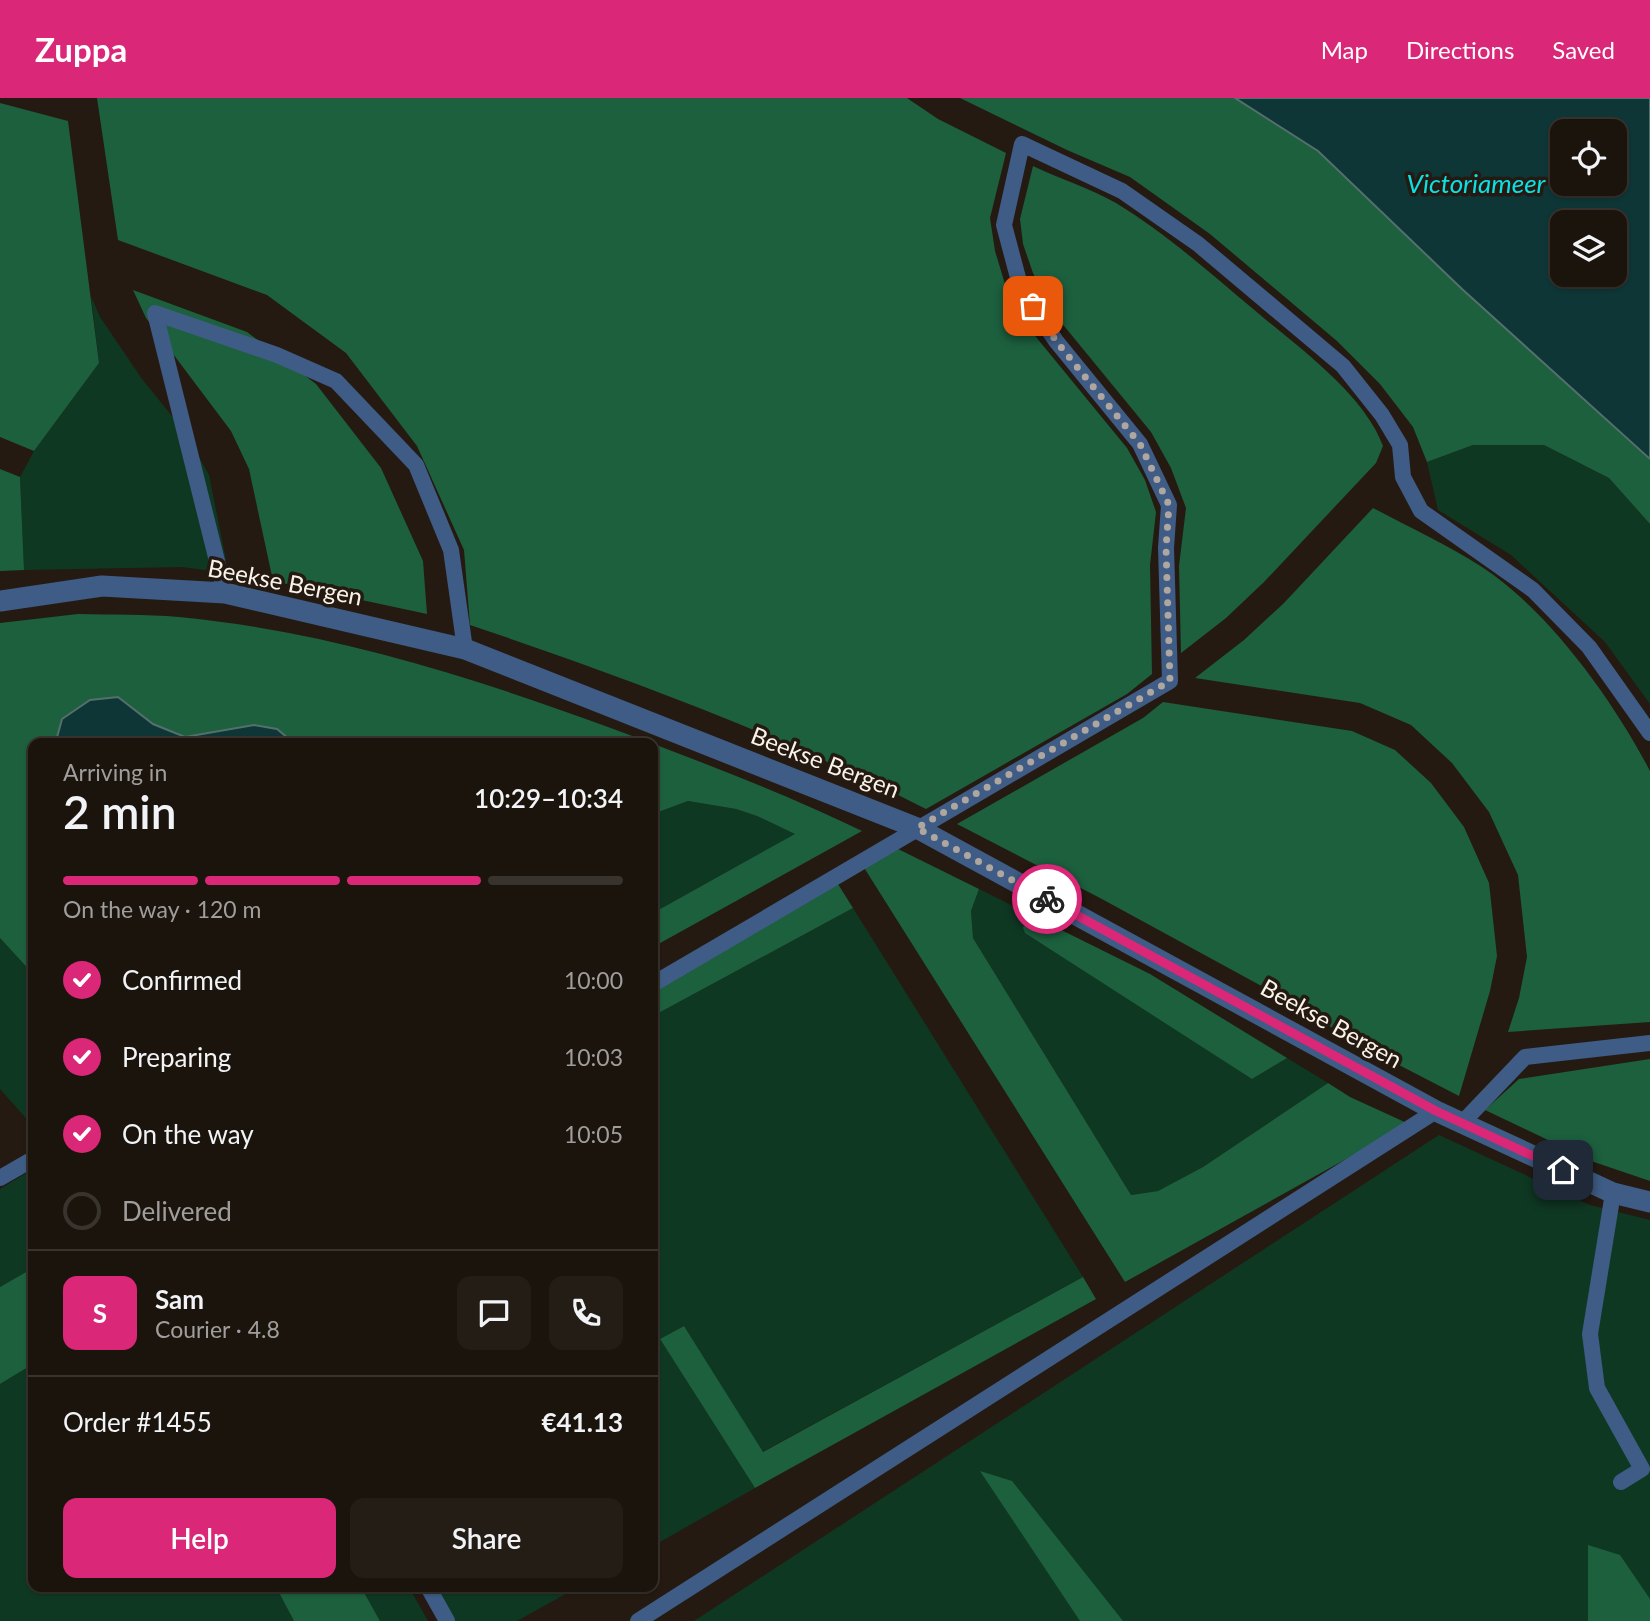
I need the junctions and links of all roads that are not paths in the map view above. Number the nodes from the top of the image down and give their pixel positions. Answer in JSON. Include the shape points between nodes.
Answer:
{"nodes":[{"id":1,"x":225,"y":593,"type":"junction"},
{"id":2,"x":0,"y":601,"type":"edge"},
{"id":3,"x":465,"y":649,"type":"junction"},
{"id":4,"x":1650,"y":733,"type":"edge"},
{"id":5,"x":917,"y":828,"type":"junction"},
{"id":6,"x":658,"y":981,"type":"edge"},
{"id":7,"x":1650,"y":1043,"type":"edge"},
{"id":8,"x":1436,"y":1111,"type":"junction"},
{"id":9,"x":1463,"y":1122,"type":"junction"},
{"id":10,"x":28,"y":1162,"type":"edge"},
{"id":11,"x":0,"y":1178,"type":"edge"},
{"id":12,"x":1613,"y":1194,"type":"junction"},
{"id":13,"x":1650,"y":1202,"type":"edge"},
{"id":14,"x":1621,"y":1482,"type":"dead end"},
{"id":15,"x":431,"y":1592,"type":"edge"},
{"id":16,"x":447,"y":1621,"type":"edge"},
{"id":17,"x":638,"y":1621,"type":"edge"}],
"edges":[{"from":1,"to":2,"type":"street","name":"Beekse Bergen","via":[[102,586]]},
{"from":1,"to":3,"type":"street","name":"Beekse Bergen"},
{"from":1,"to":3,"type":"lane","via":[[155,313],[277,355],[336,381],[416,465],[451,550]]},
{"from":3,"to":5,"type":"street","name":"Beekse Bergen"},
{"from":4,"to":5,"type":"lane","via":[[1589,647],[1533,590],[1421,511],[1403,477],[1400,445],[1343,366],[1198,244],[1122,191],[1022,144],[1004,225],[1021,289],[1056,341],[1140,444],[1169,505],[1170,681]]},
{"from":5,"to":6,"type":"lane"},
{"from":5,"to":8,"type":"street","name":"Beekse Bergen"},
{"from":7,"to":9,"type":"lane","via":[[1525,1057]]},
{"from":8,"to":9,"type":"street","name":"Beekse Bergen"},
{"from":8,"to":17,"type":"lane"},
{"from":9,"to":12,"type":"street","name":"Beekse Bergen"},
{"from":10,"to":11,"type":"lane"},
{"from":12,"to":13,"type":"street","name":"Beekse Bergen"},
{"from":12,"to":14,"type":"lane","via":[[1590,1334],[1597,1388],[1642,1469]]},
{"from":15,"to":16,"type":"lane"}]}
